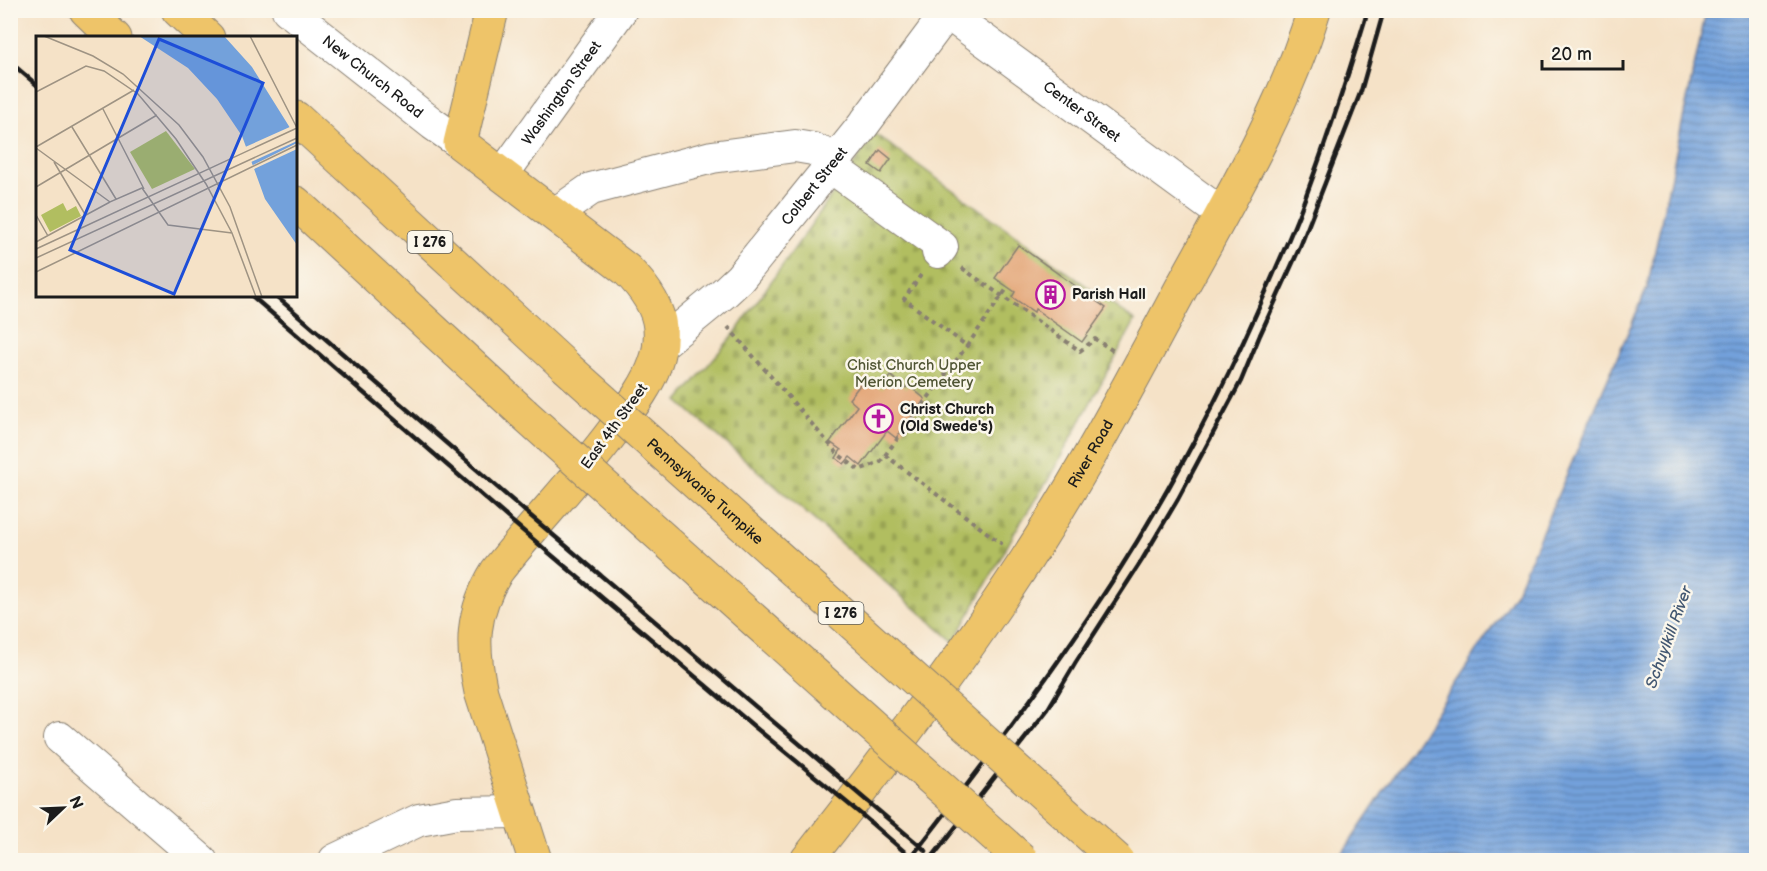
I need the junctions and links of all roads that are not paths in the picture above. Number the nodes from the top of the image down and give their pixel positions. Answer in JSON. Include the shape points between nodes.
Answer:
{"nodes":[{"id":1,"x":86,"y":10,"type":"edge"},
{"id":2,"x":178,"y":10,"type":"edge"},
{"id":3,"x":492,"y":10,"type":"edge"},
{"id":4,"x":621,"y":10,"type":"edge"},
{"id":5,"x":1314,"y":10,"type":"edge"},
{"id":6,"x":288,"y":11,"type":"edge"},
{"id":7,"x":946,"y":11,"type":"edge"},
{"id":8,"x":113,"y":36,"type":"edge"},
{"id":9,"x":206,"y":36,"type":"edge"},
{"id":10,"x":297,"y":119,"type":"edge"},
{"id":11,"x":460,"y":142,"type":"junction"},
{"id":12,"x":833,"y":163,"type":"junction"},
{"id":13,"x":503,"y":174,"type":"junction"},
{"id":14,"x":297,"y":204,"type":"edge"},
{"id":15,"x":555,"y":214,"type":"junction"},
{"id":16,"x":1222,"y":214,"type":"junction"},
{"id":17,"x":938,"y":252,"type":"road end"},
{"id":18,"x":659,"y":346,"type":"junction"},
{"id":19,"x":60,"y":738,"type":"dead end"},
{"id":20,"x":519,"y":812,"type":"junction"},
{"id":21,"x":201,"y":861,"type":"edge"},
{"id":22,"x":335,"y":861,"type":"edge"},
{"id":23,"x":535,"y":861,"type":"edge"},
{"id":24,"x":807,"y":861,"type":"edge"},
{"id":25,"x":1022,"y":861,"type":"edge"},
{"id":26,"x":1117,"y":861,"type":"edge"}],
"edges":[{"from":1,"to":8,"type":"main road"},
{"from":2,"to":9,"type":"main road"},
{"from":3,"to":11,"type":"main road"},
{"from":4,"to":13,"type":"street","name":"Washington Street"},
{"from":5,"to":16,"type":"main road","name":"River Road","via":[[1275,109]]},
{"from":6,"to":11,"type":"street","name":"New Church Road"},
{"from":7,"to":12,"type":"street","name":"Colbert Street"},
{"from":7,"to":16,"type":"street","name":"Center Street"},
{"from":10,"to":26,"type":"main road","name":"Pennsylvania Turnpike","number":"I 276","bridge":true},
{"from":11,"to":13,"type":"main road","name":"East 4th Street"},
{"from":12,"to":15,"type":"street","via":[[813,149],[795,146],[712,157],[591,189]]},
{"from":12,"to":17,"type":"street","via":[[942,247]]},
{"from":12,"to":18,"type":"street","name":"Colbert Street","via":[[740,278]]},
{"from":13,"to":15,"type":"main road","name":"East 4th Street"},
{"from":14,"to":25,"type":"main road","bridge":true},
{"from":15,"to":18,"type":"main road","name":"East 4th Street","via":[[639,282],[656,311]]},
{"from":16,"to":24,"type":"main road","name":"River Road","via":[[1109,422],[1025,562],[930,698]]},
{"from":18,"to":20,"type":"main road","name":"East 4th Street","via":[[655,364],[632,406],[497,571],[479,606],[474,645],[478,676]]},
{"from":19,"to":21,"type":"street"},
{"from":20,"to":22,"type":"street","via":[[457,813],[419,820]]},
{"from":20,"to":23,"type":"main road","name":"East 4th Street"}]}
